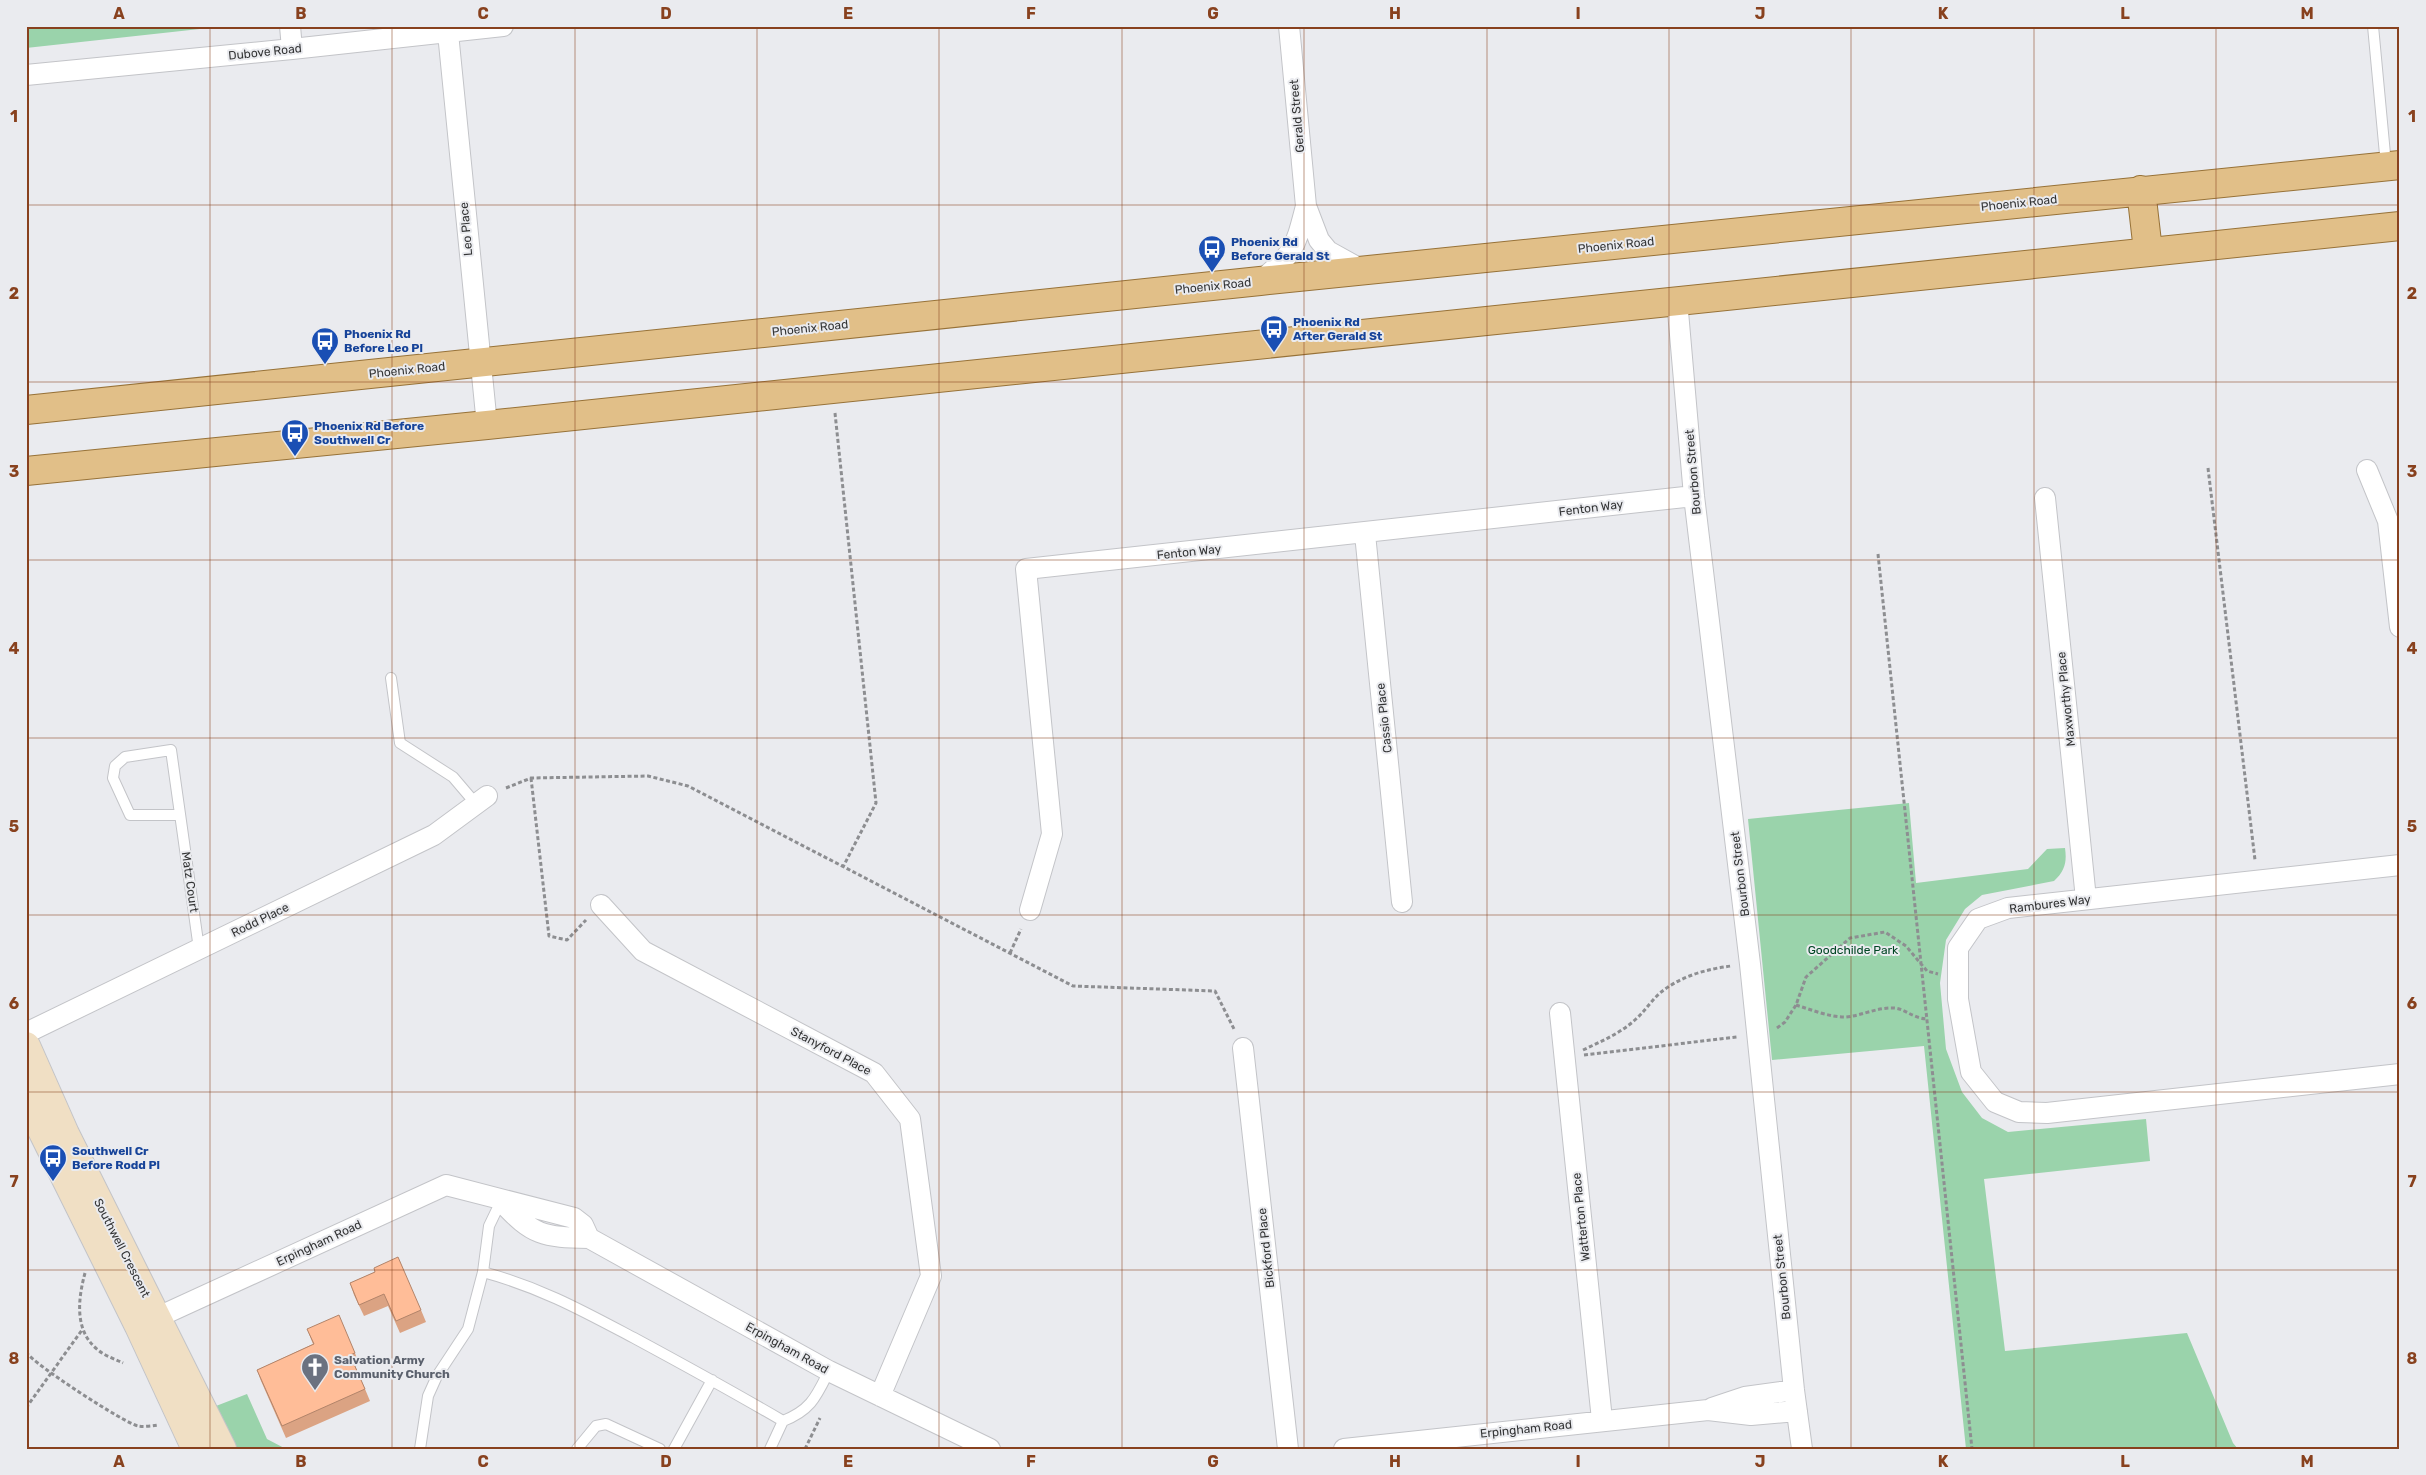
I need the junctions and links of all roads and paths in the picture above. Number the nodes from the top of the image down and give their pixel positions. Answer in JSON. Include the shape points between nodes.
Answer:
{"nodes":[{"id":1,"x":290,"y":26,"type":"edge"},
{"id":2,"x":503,"y":26,"type":"edge"},
{"id":3,"x":1288,"y":26,"type":"edge"},
{"id":4,"x":2373,"y":26,"type":"edge"},
{"id":5,"x":448,"y":33,"type":"junction"},
{"id":6,"x":292,"y":50,"type":"junction"},
{"id":7,"x":26,"y":75,"type":"edge"},
{"id":8,"x":2393,"y":165,"type":"edge"},
{"id":9,"x":2141,"y":190,"type":"junction"},
{"id":10,"x":1306,"y":206,"type":"junction"},
{"id":11,"x":2400,"y":226,"type":"edge"},
{"id":12,"x":2148,"y":251,"type":"junction"},
{"id":13,"x":1364,"y":271,"type":"junction"},
{"id":14,"x":1260,"y":281,"type":"junction"},
{"id":15,"x":1677,"y":300,"type":"junction"},
{"id":16,"x":479,"y":363,"type":"junction"},
{"id":17,"x":834,"y":404,"type":"dead end"},
{"id":18,"x":26,"y":410,"type":"edge"},
{"id":19,"x":487,"y":425,"type":"junction"},
{"id":20,"x":2208,"y":468,"type":"dead end"},
{"id":21,"x":2367,"y":470,"type":"dead end"},
{"id":22,"x":26,"y":471,"type":"edge"},
{"id":23,"x":1694,"y":496,"type":"junction"},
{"id":24,"x":2045,"y":498,"type":"dead end"},
{"id":25,"x":1365,"y":534,"type":"junction"},
{"id":26,"x":1878,"y":554,"type":"dead end"},
{"id":27,"x":2400,"y":627,"type":"edge"},
{"id":28,"x":391,"y":678,"type":"dead end"},
{"id":29,"x":531,"y":778,"type":"junction"},
{"id":30,"x":482,"y":800,"type":"junction"},
{"id":31,"x":180,"y":815,"type":"junction"},
{"id":32,"x":2400,"y":865,"type":"edge"},
{"id":33,"x":843,"y":867,"type":"junction"},
{"id":34,"x":2257,"y":880,"type":"junction"},
{"id":35,"x":2086,"y":899,"type":"junction"},
{"id":36,"x":1402,"y":902,"type":"dead end"},
{"id":37,"x":600,"y":906,"type":"joint"},
{"id":38,"x":1030,"y":910,"type":"joint"},
{"id":39,"x":199,"y":949,"type":"junction"},
{"id":40,"x":1010,"y":953,"type":"junction"},
{"id":41,"x":1921,"y":962,"type":"junction"},
{"id":42,"x":1750,"y":964,"type":"junction"},
{"id":43,"x":1958,"y":977,"type":"junction"},
{"id":44,"x":1796,"y":1005,"type":"junction"},
{"id":45,"x":1560,"y":1013,"type":"dead end"},
{"id":46,"x":1927,"y":1019,"type":"junction"},
{"id":47,"x":26,"y":1033,"type":"edge"},
{"id":48,"x":1756,"y":1034,"type":"junction"},
{"id":49,"x":26,"y":1046,"type":"edge"},
{"id":50,"x":1243,"y":1048,"type":"joint"},
{"id":51,"x":1564,"y":1058,"type":"junction"},
{"id":52,"x":2400,"y":1074,"type":"edge"},
{"id":53,"x":26,"y":1098,"type":"edge"},
{"id":54,"x":501,"y":1201,"type":"junction"},
{"id":55,"x":98,"y":1243,"type":"junction"},
{"id":56,"x":483,"y":1272,"type":"junction"},
{"id":57,"x":148,"y":1322,"type":"junction"},
{"id":58,"x":82,"y":1330,"type":"junction"},
{"id":59,"x":26,"y":1352,"type":"edge"},
{"id":60,"x":123,"y":1363,"type":"dead end"},
{"id":61,"x":829,"y":1371,"type":"junction"},
{"id":62,"x":52,"y":1375,"type":"junction"},
{"id":63,"x":712,"y":1380,"type":"junction"},
{"id":64,"x":1794,"y":1390,"type":"junction"},
{"id":65,"x":880,"y":1396,"type":"junction"},
{"id":66,"x":26,"y":1408,"type":"edge"},
{"id":67,"x":1708,"y":1410,"type":"junction"},
{"id":68,"x":1796,"y":1411,"type":"junction"},
{"id":69,"x":1602,"y":1420,"type":"junction"},
{"id":70,"x":783,"y":1421,"type":"junction"},
{"id":71,"x":183,"y":1422,"type":"junction"},
{"id":72,"x":1456,"y":1443,"type":"edge"},
{"id":73,"x":196,"y":1449,"type":"edge"},
{"id":74,"x":222,"y":1449,"type":"edge"},
{"id":75,"x":420,"y":1449,"type":"edge"},
{"id":76,"x":577,"y":1449,"type":"edge"},
{"id":77,"x":660,"y":1449,"type":"edge"},
{"id":78,"x":674,"y":1449,"type":"edge"},
{"id":79,"x":770,"y":1449,"type":"edge"},
{"id":80,"x":990,"y":1449,"type":"edge"},
{"id":81,"x":1288,"y":1449,"type":"edge"},
{"id":82,"x":1344,"y":1449,"type":"edge"},
{"id":83,"x":1802,"y":1449,"type":"edge"},
{"id":84,"x":1972,"y":1449,"type":"edge"}],
"edges":[{"from":1,"to":6,"type":"street"},
{"from":2,"to":5,"type":"street","name":"Dubove Road"},
{"from":3,"to":10,"type":"street","name":"Gerald Street"},
{"from":4,"to":8,"type":"lane"},
{"from":5,"to":6,"type":"street","name":"Dubove Road"},
{"from":5,"to":16,"type":"street","name":"Leo Place"},
{"from":6,"to":7,"type":"street","name":"Dubove Road"},
{"from":8,"to":9,"type":"main road","name":"Phoenix Road"},
{"from":9,"to":12,"type":"main road"},
{"from":9,"to":13,"type":"main road","name":"Phoenix Road"},
{"from":10,"to":13,"type":"street","name":"Gerald Street","via":[[1328,251]]},
{"from":10,"to":14,"type":"street","name":"Gerald Street","via":[[1298,239],[1290,254]]},
{"from":11,"to":12,"type":"main road"},
{"from":12,"to":15,"type":"main road"},
{"from":13,"to":14,"type":"main road","name":"Phoenix Road"},
{"from":14,"to":16,"type":"main road","name":"Phoenix Road"},
{"from":15,"to":19,"type":"main road"},
{"from":15,"to":23,"type":"street","name":"Bourbon Street"},
{"from":16,"to":18,"type":"main road","name":"Phoenix Road"},
{"from":16,"to":19,"type":"street","name":"Leo Place"},
{"from":17,"to":33,"type":"path","via":[[876,803]]},
{"from":19,"to":22,"type":"main road"},
{"from":20,"to":34,"type":"path"},
{"from":21,"to":27,"type":"street","via":[[2388,522]]},
{"from":23,"to":25,"type":"street","name":"Fenton Way"},
{"from":23,"to":42,"type":"street","name":"Bourbon Street"},
{"from":24,"to":35,"type":"street","name":"Maxworthy Place"},
{"from":25,"to":36,"type":"street","name":"Cassio Place"},
{"from":25,"to":38,"type":"street","name":"Fenton Way","via":[[1026,569],[1052,834]]},
{"from":26,"to":41,"type":"path"},
{"from":28,"to":30,"type":"lane","via":[[400,743]]},
{"from":29,"to":30,"type":"path"},
{"from":29,"to":33,"type":"path","via":[[648,776],[688,786]]},
{"from":29,"to":37,"type":"path","via":[[549,936],[567,940]]},
{"from":30,"to":39,"type":"street","name":"Rodd Place","via":[[434,835]]},
{"from":31,"to":31,"type":"lane","name":"Matz Court","via":[[130,815],[113,778],[115,766],[125,758],[171,750]]},
{"from":31,"to":39,"type":"lane","name":"Matz Court"},
{"from":32,"to":34,"type":"street","name":"Rambures Way"},
{"from":33,"to":40,"type":"path"},
{"from":34,"to":35,"type":"street","name":"Rambures Way"},
{"from":35,"to":43,"type":"street","name":"Rambures Way","via":[[2008,908],[1978,919],[1958,948]]},
{"from":37,"to":65,"type":"street","name":"Stanyford Place","via":[[643,951],[874,1073],[910,1119],[931,1276]]},
{"from":38,"to":40,"type":"path"},
{"from":39,"to":47,"type":"street","name":"Rodd Place"},
{"from":40,"to":50,"type":"path","via":[[1073,986],[1215,991]]},
{"from":41,"to":43,"type":"path","via":[[1927,972]]},
{"from":41,"to":44,"type":"path","via":[[1906,946],[1885,932],[1850,938],[1806,977]]},
{"from":41,"to":46,"type":"path"},
{"from":42,"to":48,"type":"street","name":"Bourbon Street"},
{"from":42,"to":51,"type":"path","via":[[1696,973],[1661,992],[1636,1019],[1612,1037]]},
{"from":43,"to":52,"type":"street","name":"Rambures Way","via":[[1958,999],[1971,1072],[1995,1102],[2019,1112],[2047,1113]]},
{"from":44,"to":46,"type":"path","via":[[1848,1017],[1874,1009],[1893,1008],[1916,1019]]},
{"from":44,"to":48,"type":"path","via":[[1785,1022],[1774,1030]]},
{"from":45,"to":51,"type":"street","name":"Watterton Place"},
{"from":46,"to":84,"type":"path"},
{"from":48,"to":51,"type":"path"},
{"from":48,"to":64,"type":"street","name":"Bourbon Street"},
{"from":49,"to":57,"type":"street","name":"Southwell Crescent"},
{"from":50,"to":81,"type":"street","name":"Bickford Place"},
{"from":51,"to":69,"type":"street","name":"Watterton Place"},
{"from":53,"to":55,"type":"street","name":"Southwell Crescent"},
{"from":54,"to":56,"type":"lane","via":[[490,1226]]},
{"from":54,"to":57,"type":"street","name":"Erpingham Road","via":[[446,1185]]},
{"from":54,"to":61,"type":"street","name":"Erpingham Road","via":[[522,1224],[550,1237],[589,1238]]},
{"from":55,"to":57,"type":"street","name":"Southwell Crescent"},
{"from":55,"to":58,"type":"path","via":[[78,1299]]},
{"from":56,"to":63,"type":"lane","via":[[558,1298]]},
{"from":56,"to":75,"type":"lane","via":[[468,1329],[437,1376],[428,1396]]},
{"from":57,"to":71,"type":"street","name":"Southwell Crescent"},
{"from":57,"to":74,"type":"street","name":"Southwell Crescent"},
{"from":58,"to":60,"type":"path","via":[[98,1350]]},
{"from":58,"to":62,"type":"path"},
{"from":59,"to":62,"type":"path","via":[[30,1359]]},
{"from":61,"to":65,"type":"street","name":"Erpingham Road"},
{"from":61,"to":70,"type":"lane","via":[[815,1400],[800,1414]]},
{"from":62,"to":66,"type":"path"},
{"from":62,"to":71,"type":"path","via":[[138,1426]]},
{"from":63,"to":70,"type":"lane"},
{"from":63,"to":78,"type":"lane"},
{"from":64,"to":67,"type":"street","name":"Erpingham Road","via":[[1745,1397]]},
{"from":64,"to":68,"type":"street","name":"Bourbon Street"},
{"from":65,"to":80,"type":"street","name":"Erpingham Road"},
{"from":67,"to":68,"type":"street","name":"Erpingham Road","via":[[1751,1415]]},
{"from":67,"to":69,"type":"street","name":"Erpingham Road"},
{"from":68,"to":83,"type":"street","name":"Bourbon Street"},
{"from":69,"to":72,"type":"street","name":"Erpingham Road"},
{"from":70,"to":79,"type":"lane"},
{"from":71,"to":73,"type":"street","name":"Southwell Crescent"},
{"from":72,"to":82,"type":"street","name":"Erpingham Road"},
{"from":76,"to":77,"type":"lane","via":[[596,1426],[606,1424]]}]}
